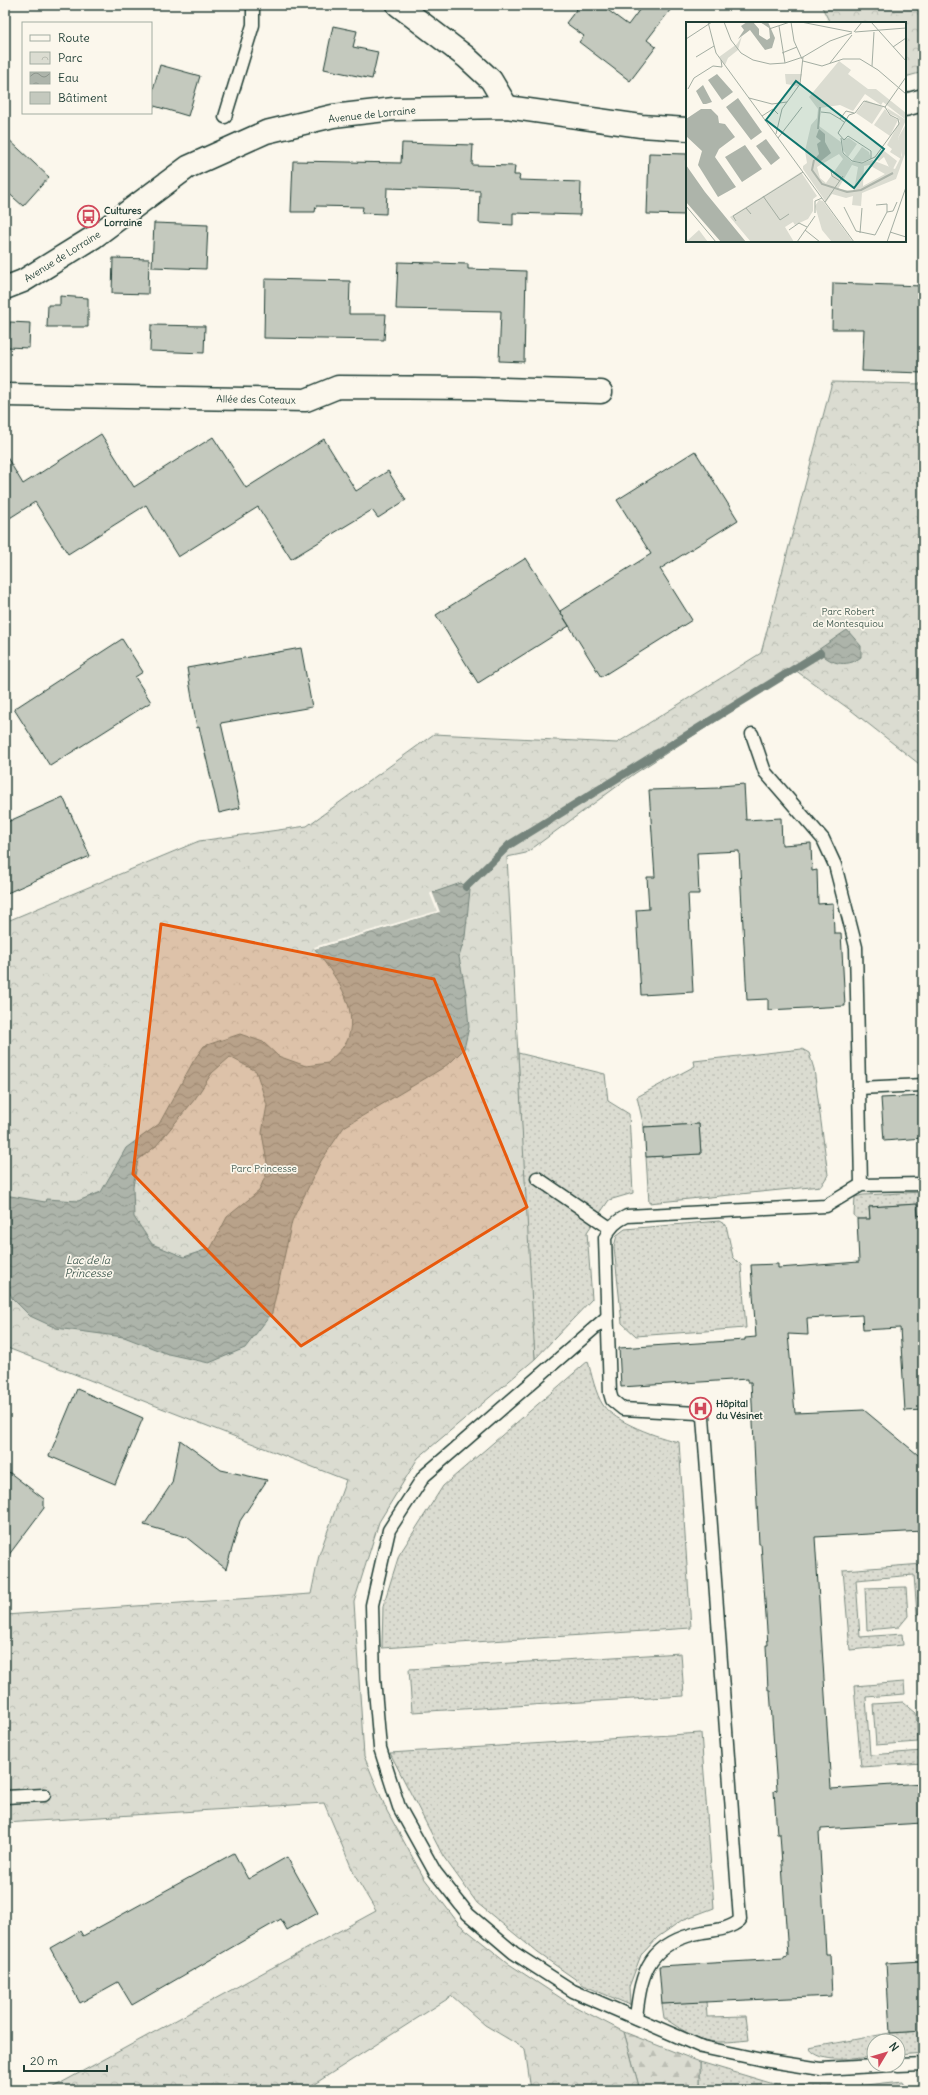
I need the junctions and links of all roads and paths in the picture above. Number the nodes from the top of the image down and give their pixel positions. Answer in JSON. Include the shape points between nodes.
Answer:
{"nodes":[{"id":1,"x":253,"y":5,"type":"edge"},
{"id":2,"x":398,"y":5,"type":"edge"},
{"id":3,"x":923,"y":100,"type":"edge"},
{"id":4,"x":906,"y":105,"type":"edge"},
{"id":5,"x":507,"y":108,"type":"junction"},
{"id":6,"x":225,"y":117,"type":"dead end"},
{"id":7,"x":686,"y":129,"type":"edge"},
{"id":8,"x":5,"y":288,"type":"edge"},
{"id":9,"x":601,"y":392,"type":"dead end"},
{"id":10,"x":5,"y":395,"type":"edge"},
{"id":11,"x":752,"y":734,"type":"dead end"},
{"id":12,"x":923,"y":1085,"type":"edge"},
{"id":13,"x":859,"y":1088,"type":"junction"},
{"id":14,"x":537,"y":1178,"type":"dead end"},
{"id":15,"x":923,"y":1184,"type":"edge"},
{"id":16,"x":861,"y":1185,"type":"junction"},
{"id":17,"x":610,"y":1228,"type":"junction"},
{"id":18,"x":606,"y":1318,"type":"junction"},
{"id":19,"x":44,"y":1795,"type":"dead end"},
{"id":20,"x":5,"y":1797,"type":"edge"},
{"id":21,"x":636,"y":2018,"type":"junction"},
{"id":22,"x":923,"y":2064,"type":"edge"},
{"id":23,"x":906,"y":2065,"type":"edge"},
{"id":24,"x":866,"y":2066,"type":"edge"}],
"edges":[{"from":1,"to":6,"type":"lane","via":[[253,25]]},
{"from":2,"to":5,"type":"street","via":[[466,57],[491,80]]},
{"from":3,"to":4,"type":"street"},
{"from":5,"to":7,"type":"street","name":"Avenue de Lorraine","via":[[642,126]]},
{"from":5,"to":8,"type":"street","name":"Avenue de Lorraine","via":[[394,109],[333,116],[266,132],[188,167],[94,237],[24,281]]},
{"from":9,"to":10,"type":"street","name":"Allée des Coteaux","via":[[338,387],[306,400]]},
{"from":11,"to":13,"type":"lane","via":[[765,772],[823,839],[835,865],[856,947]]},
{"from":12,"to":13,"type":"lane"},
{"from":13,"to":16,"type":"lane"},
{"from":14,"to":17,"type":"lane"},
{"from":15,"to":16,"type":"lane"},
{"from":16,"to":17,"type":"lane","via":[[826,1206],[627,1216],[617,1220]]},
{"from":17,"to":18,"type":"lane","via":[[605,1238]]},
{"from":18,"to":21,"type":"lane","via":[[612,1400],[623,1409],[697,1413],[703,1417],[740,1920],[732,1927],[689,1935],[668,1944],[650,1960],[639,1988]]},
{"from":18,"to":21,"type":"lane","via":[[424,1476],[389,1530],[372,1605],[374,1678],[380,1748],[399,1807],[435,1872],[468,1914],[514,1952],[573,1991]]},
{"from":19,"to":20,"type":"lane"},
{"from":21,"to":24,"type":"lane","via":[[702,2047],[763,2060],[821,2068]]},
{"from":22,"to":23,"type":"lane"}]}
